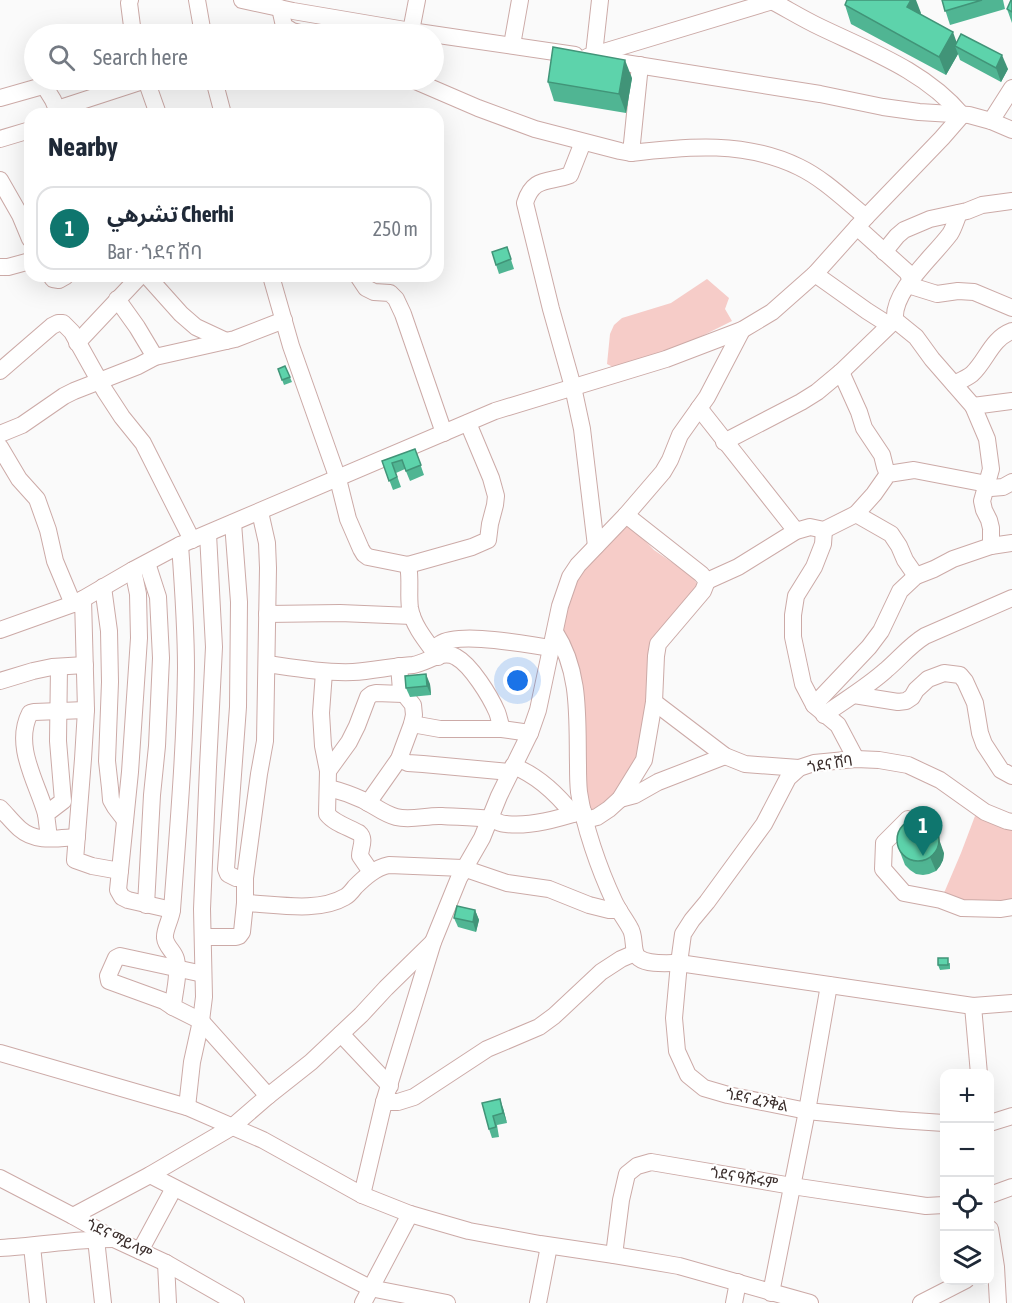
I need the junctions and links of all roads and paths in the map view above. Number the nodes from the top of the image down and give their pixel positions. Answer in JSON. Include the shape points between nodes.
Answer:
{"nodes":[{"id":1,"x":130,"y":0,"type":"edge"},
{"id":2,"x":197,"y":0,"type":"edge"},
{"id":3,"x":242,"y":0,"type":"edge"},
{"id":4,"x":417,"y":0,"type":"edge"},
{"id":5,"x":520,"y":0,"type":"edge"},
{"id":6,"x":600,"y":0,"type":"edge"},
{"id":7,"x":773,"y":0,"type":"edge"},
{"id":8,"x":290,"y":6,"type":"edge"},
{"id":9,"x":132,"y":24,"type":"edge"},
{"id":10,"x":201,"y":24,"type":"edge"},
{"id":11,"x":285,"y":24,"type":"edge"},
{"id":12,"x":360,"y":24,"type":"edge"},
{"id":13,"x":412,"y":24,"type":"edge"},
{"id":14,"x":444,"y":36,"type":"edge"},
{"id":15,"x":512,"y":45,"type":"junction"},
{"id":16,"x":591,"y":55,"type":"junction"},
{"id":17,"x":640,"y":65,"type":"junction"},
{"id":18,"x":1012,"y":88,"type":"edge"},
{"id":19,"x":28,"y":90,"type":"edge"},
{"id":20,"x":47,"y":90,"type":"edge"},
{"id":21,"x":115,"y":90,"type":"edge"},
{"id":22,"x":150,"y":90,"type":"edge"},
{"id":23,"x":217,"y":90,"type":"edge"},
{"id":24,"x":436,"y":90,"type":"edge"},
{"id":25,"x":0,"y":98,"type":"edge"},
{"id":26,"x":90,"y":98,"type":"junction"},
{"id":27,"x":56,"y":108,"type":"edge"},
{"id":28,"x":67,"y":108,"type":"edge"},
{"id":29,"x":94,"y":108,"type":"edge"},
{"id":30,"x":156,"y":108,"type":"edge"},
{"id":31,"x":222,"y":108,"type":"edge"},
{"id":32,"x":962,"y":115,"type":"junction"},
{"id":33,"x":991,"y":121,"type":"junction"},
{"id":34,"x":1012,"y":130,"type":"edge"},
{"id":35,"x":24,"y":132,"type":"edge"},
{"id":36,"x":0,"y":139,"type":"edge"},
{"id":37,"x":583,"y":142,"type":"junction"},
{"id":38,"x":631,"y":153,"type":"junction"},
{"id":39,"x":0,"y":180,"type":"edge"},
{"id":40,"x":1012,"y":201,"type":"edge"},
{"id":41,"x":959,"y":213,"type":"junction"},
{"id":42,"x":862,"y":222,"type":"junction"},
{"id":43,"x":24,"y":225,"type":"edge"},
{"id":44,"x":884,"y":252,"type":"junction"},
{"id":45,"x":24,"y":263,"type":"edge"},
{"id":46,"x":0,"y":267,"type":"edge"},
{"id":47,"x":815,"y":274,"type":"junction"},
{"id":48,"x":134,"y":282,"type":"edge"},
{"id":49,"x":152,"y":282,"type":"edge"},
{"id":50,"x":274,"y":282,"type":"edge"},
{"id":51,"x":362,"y":282,"type":"edge"},
{"id":52,"x":909,"y":283,"type":"junction"},
{"id":53,"x":117,"y":299,"type":"junction"},
{"id":54,"x":1012,"y":308,"type":"edge"},
{"id":55,"x":284,"y":320,"type":"junction"},
{"id":56,"x":892,"y":323,"type":"junction"},
{"id":57,"x":742,"y":330,"type":"junction"},
{"id":58,"x":1012,"y":331,"type":"edge"},
{"id":59,"x":226,"y":341,"type":"junction"},
{"id":60,"x":77,"y":343,"type":"junction"},
{"id":61,"x":155,"y":357,"type":"junction"},
{"id":62,"x":0,"y":371,"type":"edge"},
{"id":63,"x":841,"y":372,"type":"junction"},
{"id":64,"x":99,"y":381,"type":"junction"},
{"id":65,"x":954,"y":384,"type":"junction"},
{"id":66,"x":573,"y":387,"type":"junction"},
{"id":67,"x":1012,"y":401,"type":"edge"},
{"id":68,"x":974,"y":406,"type":"junction"},
{"id":69,"x":699,"y":408,"type":"junction"},
{"id":70,"x":468,"y":423,"type":"junction"},
{"id":71,"x":444,"y":433,"type":"junction"},
{"id":72,"x":0,"y":434,"type":"edge"},
{"id":73,"x":724,"y":442,"type":"junction"},
{"id":74,"x":0,"y":447,"type":"edge"},
{"id":75,"x":888,"y":474,"type":"junction"},
{"id":76,"x":338,"y":479,"type":"junction"},
{"id":77,"x":1012,"y":482,"type":"edge"},
{"id":78,"x":987,"y":484,"type":"junction"},
{"id":79,"x":260,"y":512,"type":"junction"},
{"id":80,"x":626,"y":514,"type":"junction"},
{"id":81,"x":856,"y":514,"type":"junction"},
{"id":82,"x":233,"y":523,"type":"junction"},
{"id":83,"x":824,"y":530,"type":"junction"},
{"id":84,"x":796,"y":531,"type":"junction"},
{"id":85,"x":193,"y":540,"type":"junction"},
{"id":86,"x":1012,"y":543,"type":"edge"},
{"id":87,"x":596,"y":546,"type":"junction"},
{"id":88,"x":991,"y":546,"type":"junction"},
{"id":89,"x":408,"y":565,"type":"junction"},
{"id":90,"x":140,"y":566,"type":"junction"},
{"id":91,"x":916,"y":576,"type":"junction"},
{"id":92,"x":707,"y":581,"type":"junction"},
{"id":93,"x":103,"y":587,"type":"junction"},
{"id":94,"x":1012,"y":598,"type":"edge"},
{"id":95,"x":78,"y":602,"type":"junction"},
{"id":96,"x":267,"y":614,"type":"junction"},
{"id":97,"x":412,"y":616,"type":"junction"},
{"id":98,"x":4,"y":625,"type":"edge"},
{"id":99,"x":553,"y":640,"type":"junction"},
{"id":100,"x":436,"y":654,"type":"junction"},
{"id":101,"x":267,"y":664,"type":"junction"},
{"id":102,"x":85,"y":665,"type":"junction"},
{"id":103,"x":399,"y":666,"type":"junction"},
{"id":104,"x":59,"y":667,"type":"junction"},
{"id":105,"x":324,"y":672,"type":"junction"},
{"id":106,"x":0,"y":681,"type":"edge"},
{"id":107,"x":403,"y":693,"type":"junction"},
{"id":108,"x":854,"y":695,"type":"junction"},
{"id":109,"x":654,"y":702,"type":"junction"},
{"id":110,"x":86,"y":710,"type":"junction"},
{"id":111,"x":819,"y":710,"type":"junction"},
{"id":112,"x":58,"y":712,"type":"junction"},
{"id":113,"x":412,"y":724,"type":"junction"},
{"id":114,"x":502,"y":729,"type":"junction"},
{"id":115,"x":530,"y":733,"type":"junction"},
{"id":116,"x":726,"y":756,"type":"junction"},
{"id":117,"x":83,"y":759,"type":"junction"},
{"id":118,"x":399,"y":759,"type":"junction"},
{"id":119,"x":856,"y":759,"type":"junction"},
{"id":120,"x":107,"y":761,"type":"junction"},
{"id":121,"x":799,"y":768,"type":"junction"},
{"id":122,"x":512,"y":769,"type":"junction"},
{"id":123,"x":1012,"y":776,"type":"edge"},
{"id":124,"x":328,"y":780,"type":"junction"},
{"id":125,"x":128,"y":792,"type":"junction"},
{"id":126,"x":152,"y":795,"type":"junction"},
{"id":127,"x":620,"y":799,"type":"junction"},
{"id":128,"x":368,"y":803,"type":"junction"},
{"id":129,"x":0,"y":808,"type":"edge"},
{"id":130,"x":46,"y":814,"type":"junction"},
{"id":131,"x":581,"y":815,"type":"junction"},
{"id":132,"x":490,"y":819,"type":"junction"},
{"id":133,"x":908,"y":819,"type":"edge"},
{"id":134,"x":125,"y":820,"type":"junction"},
{"id":135,"x":1012,"y":822,"type":"edge"},
{"id":136,"x":77,"y":837,"type":"junction"},
{"id":137,"x":49,"y":838,"type":"junction"},
{"id":138,"x":464,"y":868,"type":"junction"},
{"id":139,"x":120,"y":871,"type":"junction"},
{"id":140,"x":371,"y":872,"type":"junction"},
{"id":141,"x":245,"y":878,"type":"junction"},
{"id":142,"x":245,"y":903,"type":"junction"},
{"id":143,"x":146,"y":905,"type":"junction"},
{"id":144,"x":1012,"y":907,"type":"edge"},
{"id":145,"x":172,"y":910,"type":"junction"},
{"id":146,"x":619,"y":910,"type":"junction"},
{"id":147,"x":683,"y":934,"type":"joint"},
{"id":148,"x":203,"y":937,"type":"junction"},
{"id":149,"x":433,"y":942,"type":"junction"},
{"id":150,"x":635,"y":953,"type":"junction"},
{"id":151,"x":679,"y":963,"type":"junction"},
{"id":152,"x":177,"y":968,"type":"junction"},
{"id":153,"x":203,"y":974,"type":"junction"},
{"id":154,"x":829,"y":985,"type":"junction"},
{"id":155,"x":1012,"y":1003,"type":"edge"},
{"id":156,"x":973,"y":1006,"type":"junction"},
{"id":157,"x":173,"y":1007,"type":"junction"},
{"id":158,"x":201,"y":1021,"type":"junction"},
{"id":159,"x":341,"y":1034,"type":"junction"},
{"id":160,"x":0,"y":1053,"type":"edge"},
{"id":161,"x":979,"y":1069,"type":"edge"},
{"id":162,"x":390,"y":1086,"type":"junction"},
{"id":163,"x":268,"y":1096,"type":"junction"},
{"id":164,"x":384,"y":1102,"type":"junction"},
{"id":165,"x":187,"y":1107,"type":"junction"},
{"id":166,"x":807,"y":1111,"type":"junction"},
{"id":167,"x":1012,"y":1116,"type":"edge"},
{"id":168,"x":994,"y":1122,"type":"edge"},
{"id":169,"x":940,"y":1123,"type":"edge"},
{"id":170,"x":232,"y":1127,"type":"junction"},
{"id":171,"x":150,"y":1175,"type":"junction"},
{"id":172,"x":0,"y":1178,"type":"edge"},
{"id":173,"x":792,"y":1186,"type":"junction"},
{"id":174,"x":1012,"y":1187,"type":"edge"},
{"id":175,"x":174,"y":1188,"type":"junction"},
{"id":176,"x":994,"y":1194,"type":"edge"},
{"id":177,"x":362,"y":1195,"type":"junction"},
{"id":178,"x":940,"y":1205,"type":"edge"},
{"id":179,"x":410,"y":1214,"type":"junction"},
{"id":180,"x":73,"y":1216,"type":"junction"},
{"id":181,"x":96,"y":1239,"type":"junction"},
{"id":182,"x":114,"y":1239,"type":"junction"},
{"id":183,"x":32,"y":1246,"type":"junction"},
{"id":184,"x":549,"y":1246,"type":"junction"},
{"id":185,"x":0,"y":1248,"type":"edge"},
{"id":186,"x":140,"y":1251,"type":"junction"},
{"id":187,"x":614,"y":1255,"type":"junction"},
{"id":188,"x":1012,"y":1262,"type":"edge"},
{"id":189,"x":166,"y":1263,"type":"junction"},
{"id":190,"x":994,"y":1269,"type":"edge"},
{"id":191,"x":994,"y":1276,"type":"edge"},
{"id":192,"x":738,"y":1282,"type":"junction"},
{"id":193,"x":958,"y":1285,"type":"edge"},
{"id":194,"x":771,"y":1293,"type":"junction"},
{"id":195,"x":367,"y":1296,"type":"edge"},
{"id":196,"x":38,"y":1303,"type":"edge"},
{"id":197,"x":103,"y":1303,"type":"edge"},
{"id":198,"x":168,"y":1303,"type":"edge"},
{"id":199,"x":236,"y":1303,"type":"edge"},
{"id":200,"x":447,"y":1303,"type":"edge"},
{"id":201,"x":538,"y":1303,"type":"edge"},
{"id":202,"x":734,"y":1303,"type":"edge"},
{"id":203,"x":810,"y":1303,"type":"edge"},
{"id":204,"x":921,"y":1303,"type":"edge"},
{"id":205,"x":998,"y":1303,"type":"edge"}],
"edges":[{"from":1,"to":9,"type":"street"},
{"from":2,"to":10,"type":"street"},
{"from":3,"to":8,"type":"street"},
{"from":4,"to":13,"type":"street"},
{"from":5,"to":15,"type":"street"},
{"from":6,"to":16,"type":"street"},
{"from":7,"to":16,"type":"street"},
{"from":7,"to":32,"type":"street","via":[[911,71]]},
{"from":8,"to":11,"type":"street"},
{"from":8,"to":12,"type":"street"},
{"from":14,"to":15,"type":"street"},
{"from":15,"to":16,"type":"street"},
{"from":16,"to":17,"type":"street"},
{"from":17,"to":32,"type":"street","via":[[883,107]]},
{"from":17,"to":38,"type":"street"},
{"from":18,"to":33,"type":"street"},
{"from":19,"to":25,"type":"street"},
{"from":20,"to":27,"type":"street"},
{"from":21,"to":26,"type":"street"},
{"from":22,"to":30,"type":"street"},
{"from":23,"to":31,"type":"street"},
{"from":24,"to":37,"type":"street","via":[[535,129]]},
{"from":26,"to":28,"type":"street"},
{"from":26,"to":29,"type":"street"},
{"from":32,"to":33,"type":"street"},
{"from":32,"to":42,"type":"street"},
{"from":33,"to":34,"type":"street"},
{"from":35,"to":36,"type":"street"},
{"from":37,"to":38,"type":"street"},
{"from":37,"to":66,"type":"street","via":[[570,175],[537,184],[525,203]]},
{"from":38,"to":42,"type":"street","via":[[723,147],[759,153],[800,167]]},
{"from":39,"to":43,"type":"street"},
{"from":40,"to":41,"type":"street"},
{"from":41,"to":44,"type":"street","via":[[904,230]]},
{"from":41,"to":52,"type":"street","via":[[951,232]]},
{"from":42,"to":44,"type":"street"},
{"from":42,"to":47,"type":"street"},
{"from":44,"to":52,"type":"street","via":[[907,273]]},
{"from":45,"to":46,"type":"street"},
{"from":47,"to":56,"type":"street","via":[[867,311]]},
{"from":47,"to":57,"type":"street","via":[[772,312]]},
{"from":48,"to":53,"type":"street"},
{"from":49,"to":59,"type":"street","via":[[196,327]]},
{"from":50,"to":55,"type":"street"},
{"from":51,"to":71,"type":"street","via":[[374,292],[390,293],[396,299]]},
{"from":52,"to":54,"type":"street","via":[[937,294],[974,292]]},
{"from":52,"to":56,"type":"street","via":[[899,298]]},
{"from":53,"to":60,"type":"street"},
{"from":53,"to":61,"type":"street"},
{"from":55,"to":59,"type":"street"},
{"from":55,"to":76,"type":"street"},
{"from":56,"to":63,"type":"street"},
{"from":56,"to":65,"type":"street","via":[[916,337]]},
{"from":57,"to":66,"type":"street","via":[[666,359]]},
{"from":57,"to":69,"type":"street"},
{"from":58,"to":65,"type":"street","via":[[998,339],[972,374]]},
{"from":59,"to":61,"type":"street"},
{"from":60,"to":62,"type":"street","via":[[72,332],[58,323]]},
{"from":60,"to":64,"type":"street"},
{"from":61,"to":64,"type":"street"},
{"from":63,"to":73,"type":"street","via":[[801,402]]},
{"from":63,"to":75,"type":"street"},
{"from":64,"to":72,"type":"street","via":[[64,396],[22,425]]},
{"from":64,"to":85,"type":"street","via":[[143,443]]},
{"from":65,"to":68,"type":"street"},
{"from":66,"to":70,"type":"street"},
{"from":66,"to":87,"type":"street"},
{"from":67,"to":68,"type":"street"},
{"from":68,"to":78,"type":"street","via":[[987,439],[991,469]]},
{"from":69,"to":73,"type":"street"},
{"from":69,"to":80,"type":"street","via":[[680,435],[663,472]]},
{"from":70,"to":71,"type":"street"},
{"from":70,"to":89,"type":"street","via":[[496,496],[488,540]]},
{"from":71,"to":76,"type":"street"},
{"from":73,"to":84,"type":"street"},
{"from":74,"to":95,"type":"street","via":[[37,500],[55,561]]},
{"from":75,"to":78,"type":"street","via":[[914,470]]},
{"from":75,"to":81,"type":"street"},
{"from":76,"to":79,"type":"street"},
{"from":76,"to":89,"type":"street","via":[[348,519],[364,554]]},
{"from":77,"to":78,"type":"street","via":[[992,488]]},
{"from":78,"to":88,"type":"street","via":[[982,501],[991,528]]},
{"from":79,"to":82,"type":"street"},
{"from":79,"to":96,"type":"street","via":[[267,543]]},
{"from":80,"to":87,"type":"street"},
{"from":80,"to":92,"type":"street"},
{"from":81,"to":83,"type":"street"},
{"from":81,"to":91,"type":"street","via":[[891,534]]},
{"from":82,"to":85,"type":"street"},
{"from":82,"to":141,"type":"street","via":[[239,602],[238,706],[226,869],[236,878]]},
{"from":83,"to":84,"type":"street","via":[[810,527]]},
{"from":83,"to":111,"type":"street","via":[[814,567],[796,596],[792,637],[803,684]]},
{"from":84,"to":92,"type":"street"},
{"from":85,"to":90,"type":"street"},
{"from":85,"to":145,"type":"street","via":[[185,608],[186,669]]},
{"from":85,"to":148,"type":"street","via":[[214,647]]},
{"from":86,"to":88,"type":"street"},
{"from":87,"to":99,"type":"street","via":[[570,577]]},
{"from":88,"to":91,"type":"street"},
{"from":89,"to":97,"type":"street"},
{"from":90,"to":93,"type":"street"},
{"from":90,"to":125,"type":"street"},
{"from":90,"to":126,"type":"street","via":[[158,597],[160,658]]},
{"from":91,"to":111,"type":"street","via":[[900,591],[881,631]]},
{"from":92,"to":109,"type":"street","via":[[658,644]]},
{"from":93,"to":95,"type":"street"},
{"from":93,"to":120,"type":"street","via":[[110,631]]},
{"from":94,"to":108,"type":"street","via":[[916,641]]},
{"from":95,"to":98,"type":"street"},
{"from":95,"to":102,"type":"street"},
{"from":96,"to":97,"type":"street"},
{"from":96,"to":101,"type":"street"},
{"from":97,"to":100,"type":"street"},
{"from":99,"to":100,"type":"street","via":[[457,639],[440,644]]},
{"from":99,"to":115,"type":"street"},
{"from":99,"to":131,"type":"street","via":[[564,648],[574,680]]},
{"from":100,"to":103,"type":"street","via":[[420,664]]},
{"from":100,"to":114,"type":"street","via":[[457,657],[468,668],[496,710]]},
{"from":101,"to":105,"type":"street"},
{"from":101,"to":141,"type":"street","via":[[266,741]]},
{"from":102,"to":104,"type":"street"},
{"from":102,"to":110,"type":"street"},
{"from":103,"to":105,"type":"street"},
{"from":103,"to":107,"type":"street"},
{"from":104,"to":106,"type":"street"},
{"from":104,"to":112,"type":"street"},
{"from":105,"to":124,"type":"street","via":[[321,713]]},
{"from":107,"to":113,"type":"street","via":[[413,705]]},
{"from":107,"to":124,"type":"street","via":[[376,693],[368,697]]},
{"from":108,"to":111,"type":"street"},
{"from":108,"to":123,"type":"street","via":[[906,701],[928,679],[944,673],[960,675],[975,703],[984,744],[1001,770]]},
{"from":109,"to":116,"type":"street"},
{"from":109,"to":127,"type":"street","via":[[644,760]]},
{"from":110,"to":112,"type":"street"},
{"from":110,"to":117,"type":"street"},
{"from":111,"to":119,"type":"street","via":[[838,725]]},
{"from":112,"to":130,"type":"street","via":[[63,801]]},
{"from":112,"to":130,"type":"street","via":[[30,713],[25,732],[27,764]]},
{"from":113,"to":114,"type":"street","via":[[440,729]]},
{"from":113,"to":118,"type":"street"},
{"from":114,"to":115,"type":"street"},
{"from":115,"to":122,"type":"street"},
{"from":116,"to":121,"type":"street","via":[[745,764]]},
{"from":116,"to":127,"type":"street"},
{"from":117,"to":120,"type":"street"},
{"from":117,"to":136,"type":"street"},
{"from":118,"to":122,"type":"street","via":[[423,765]]},
{"from":118,"to":128,"type":"street"},
{"from":119,"to":121,"type":"street","name":"ጎደና ሸባ"},
{"from":119,"to":135,"type":"street","name":"ጎደና ሸባ","via":[[908,765],[940,780],[985,812]]},
{"from":120,"to":134,"type":"street","via":[[111,800]]},
{"from":121,"to":147,"type":"street","name":"ጎደና ሸባ","via":[[788,778],[764,824]]},
{"from":122,"to":131,"type":"street","via":[[527,771]]},
{"from":122,"to":132,"type":"street"},
{"from":124,"to":128,"type":"street"},
{"from":124,"to":140,"type":"street","via":[[327,814],[362,835],[360,856]]},
{"from":125,"to":126,"type":"street"},
{"from":125,"to":134,"type":"street"},
{"from":126,"to":143,"type":"street"},
{"from":127,"to":131,"type":"street","via":[[597,817]]},
{"from":128,"to":132,"type":"street","via":[[398,818],[429,815]]},
{"from":129,"to":137,"type":"street","via":[[21,831],[32,837]]},
{"from":130,"to":137,"type":"street"},
{"from":131,"to":132,"type":"street","via":[[518,824]]},
{"from":131,"to":146,"type":"street"},
{"from":132,"to":138,"type":"street"},
{"from":133,"to":144,"type":"street","via":[[884,843],[883,869],[904,893],[962,908]]},
{"from":134,"to":139,"type":"street"},
{"from":136,"to":137,"type":"street"},
{"from":136,"to":139,"type":"street","via":[[75,860]]},
{"from":138,"to":140,"type":"street","via":[[389,865]]},
{"from":138,"to":146,"type":"street","via":[[507,883],[549,889]]},
{"from":138,"to":149,"type":"street"},
{"from":139,"to":143,"type":"street","via":[[118,890],[122,897]]},
{"from":140,"to":142,"type":"street","via":[[347,896],[320,906]]},
{"from":141,"to":142,"type":"street"},
{"from":142,"to":148,"type":"street","via":[[239,936]]},
{"from":143,"to":145,"type":"street"},
{"from":145,"to":152,"type":"street","via":[[165,938]]},
{"from":146,"to":150,"type":"street","via":[[633,933]]},
{"from":147,"to":151,"type":"street","name":"ጎደና ፈንቅል"},
{"from":148,"to":153,"type":"street"},
{"from":149,"to":159,"type":"street"},
{"from":149,"to":162,"type":"street"},
{"from":150,"to":151,"type":"street","via":[[651,962]]},
{"from":150,"to":164,"type":"street","via":[[601,972],[539,1027],[487,1049],[414,1097]]},
{"from":151,"to":154,"type":"street"},
{"from":151,"to":166,"type":"street","name":"ጎደና ፈንቅል","via":[[674,1018],[677,1051],[688,1075],[704,1088]]},
{"from":152,"to":153,"type":"street"},
{"from":152,"to":157,"type":"street"},
{"from":152,"to":157,"type":"street","via":[[120,956],[108,976],[109,981]]},
{"from":153,"to":158,"type":"street"},
{"from":154,"to":156,"type":"street"},
{"from":154,"to":166,"type":"street"},
{"from":155,"to":156,"type":"street"},
{"from":156,"to":161,"type":"street"},
{"from":157,"to":158,"type":"street"},
{"from":158,"to":163,"type":"street"},
{"from":158,"to":165,"type":"street"},
{"from":159,"to":162,"type":"street"},
{"from":159,"to":163,"type":"street"},
{"from":160,"to":165,"type":"street"},
{"from":162,"to":164,"type":"street"},
{"from":163,"to":170,"type":"street"},
{"from":164,"to":177,"type":"street"},
{"from":165,"to":170,"type":"street"},
{"from":166,"to":169,"type":"street","name":"ጎደና ፈንቅል"},
{"from":166,"to":173,"type":"street"},
{"from":167,"to":168,"type":"street"},
{"from":170,"to":171,"type":"street"},
{"from":170,"to":177,"type":"street"},
{"from":171,"to":175,"type":"street"},
{"from":171,"to":180,"type":"street"},
{"from":172,"to":180,"type":"street","name":"ጎደና ማይላም"},
{"from":173,"to":178,"type":"street","name":"ጎደና ዓሹሩም"},
{"from":173,"to":187,"type":"street","name":"ጎደና ዓሹሩም","via":[[651,1162],[637,1166],[627,1174]]},
{"from":173,"to":194,"type":"street"},
{"from":174,"to":176,"type":"street"},
{"from":175,"to":186,"type":"street"},
{"from":175,"to":195,"type":"street"},
{"from":177,"to":179,"type":"street"},
{"from":179,"to":184,"type":"street","via":[[469,1231]]},
{"from":179,"to":195,"type":"street"},
{"from":180,"to":182,"type":"street","name":"ጎደና ማይላም"},
{"from":181,"to":182,"type":"street"},
{"from":181,"to":183,"type":"street"},
{"from":181,"to":197,"type":"street"},
{"from":182,"to":186,"type":"street","name":"ጎደና ማይላም"},
{"from":183,"to":185,"type":"street"},
{"from":183,"to":196,"type":"street"},
{"from":184,"to":187,"type":"street"},
{"from":184,"to":201,"type":"street"},
{"from":186,"to":189,"type":"street","name":"ጎደና ማይላም"},
{"from":187,"to":192,"type":"street","via":[[679,1266]]},
{"from":188,"to":190,"type":"street"},
{"from":189,"to":198,"type":"street"},
{"from":189,"to":199,"type":"street","name":"ጎደና ማይላም"},
{"from":191,"to":205,"type":"street"},
{"from":192,"to":194,"type":"street"},
{"from":192,"to":202,"type":"street"},
{"from":193,"to":204,"type":"street"},
{"from":194,"to":203,"type":"street"},
{"from":195,"to":200,"type":"street"}]}
